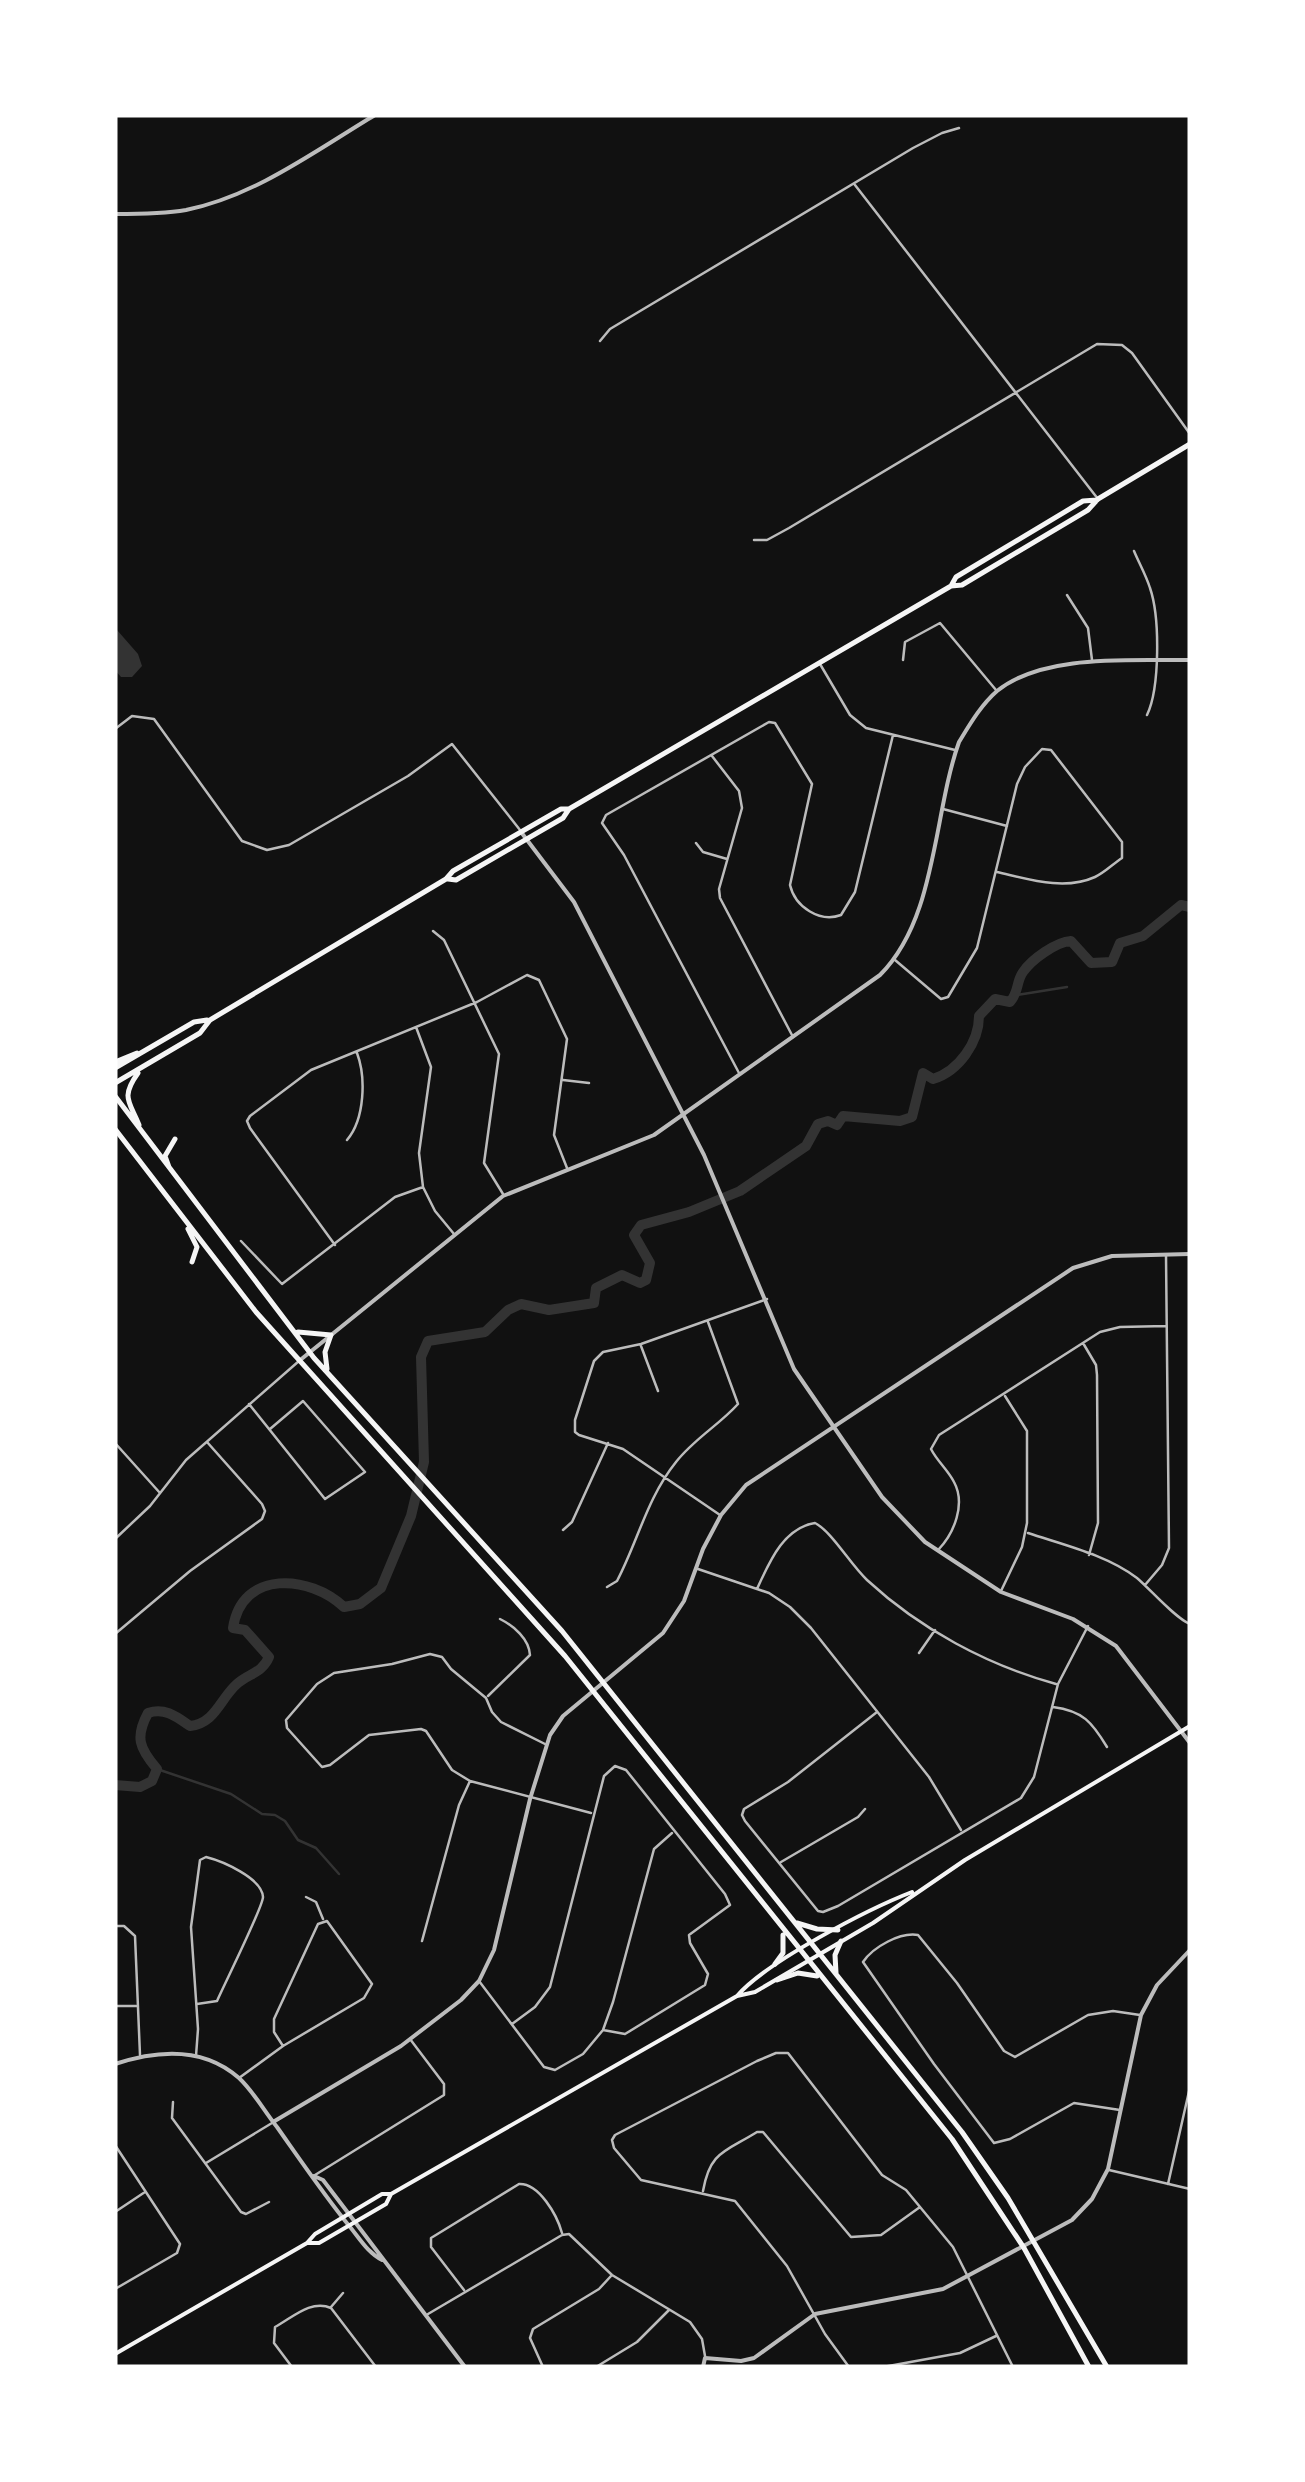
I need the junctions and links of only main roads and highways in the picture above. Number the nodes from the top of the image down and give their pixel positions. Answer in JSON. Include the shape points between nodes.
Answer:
{"nodes":[{"id":1,"x":1190,"y":444,"type":"edge"},
{"id":2,"x":569,"y":809,"type":"junction"},
{"id":3,"x":446,"y":879,"type":"junction"},
{"id":4,"x":210,"y":1020,"type":"junction"},
{"id":5,"x":115,"y":1065,"type":"edge"},
{"id":6,"x":143,"y":1067,"type":"junction"},
{"id":7,"x":115,"y":1083,"type":"edge"},
{"id":8,"x":115,"y":1096,"type":"edge"},
{"id":9,"x":138,"y":1128,"type":"junction"},
{"id":10,"x":115,"y":1129,"type":"edge"},
{"id":11,"x":174,"y":1140,"type":"dead end"},
{"id":12,"x":170,"y":1170,"type":"junction"},
{"id":13,"x":188,"y":1227,"type":"junction"},
{"id":14,"x":224,"y":1272,"type":"junction"},
{"id":15,"x":292,"y":1329,"type":"junction"},
{"id":16,"x":330,"y":1376,"type":"junction"},
{"id":17,"x":1190,"y":1726,"type":"edge"},
{"id":18,"x":916,"y":1891,"type":"junction"},
{"id":19,"x":794,"y":1921,"type":"junction"},
{"id":20,"x":778,"y":1924,"type":"junction"},
{"id":21,"x":838,"y":1930,"type":"junction"},
{"id":22,"x":841,"y":1941,"type":"junction"},
{"id":23,"x":812,"y":1944,"type":"junction"},
{"id":24,"x":800,"y":1951,"type":"junction"},
{"id":25,"x":820,"y":1954,"type":"junction"},
{"id":26,"x":808,"y":1961,"type":"junction"},
{"id":27,"x":775,"y":1964,"type":"junction"},
{"id":28,"x":836,"y":1976,"type":"junction"},
{"id":29,"x":776,"y":1980,"type":"junction"},
{"id":30,"x":825,"y":1983,"type":"junction"},
{"id":31,"x":737,"y":1996,"type":"junction"},
{"id":32,"x":392,"y":2194,"type":"junction"},
{"id":33,"x":307,"y":2243,"type":"junction"},
{"id":34,"x":115,"y":2354,"type":"edge"},
{"id":35,"x":1089,"y":2367,"type":"edge"},
{"id":36,"x":1107,"y":2367,"type":"edge"}],
"edges":[{"from":1,"to":2,"type":"main road"},
{"from":2,"to":3,"type":"main road","via":[[560,808]]},
{"from":2,"to":3,"type":"main road","via":[[456,880]]},
{"from":3,"to":4,"type":"main road"},
{"from":4,"to":5,"type":"main road","via":[[194,1022]]},
{"from":4,"to":6,"type":"main road","via":[[200,1034]]},
{"from":6,"to":7,"type":"main road"},
{"from":6,"to":9,"type":"main road","via":[[128,1093]]},
{"from":8,"to":9,"type":"main road"},
{"from":9,"to":12,"type":"main road"},
{"from":10,"to":13,"type":"main road"},
{"from":11,"to":12,"type":"main road","via":[[165,1156]]},
{"from":12,"to":15,"type":"main road"},
{"from":13,"to":14,"type":"main road"},
{"from":13,"to":14,"type":"main road","via":[[197,1247],[192,1262],[209,1258]]},
{"from":14,"to":20,"type":"main road","via":[[517,1598]]},
{"from":15,"to":16,"type":"main road"},
{"from":15,"to":16,"type":"main road","via":[[331,1335],[325,1356]]},
{"from":16,"to":19,"type":"main road","via":[[522,1584]]},
{"from":17,"to":18,"type":"main road"},
{"from":18,"to":21,"type":"main road"},
{"from":18,"to":22,"type":"main road"},
{"from":19,"to":21,"type":"main road"},
{"from":19,"to":23,"type":"main road"},
{"from":20,"to":24,"type":"main road"},
{"from":20,"to":27,"type":"main road","via":[[784,1946]]},
{"from":21,"to":23,"type":"main road"},
{"from":22,"to":25,"type":"main road"},
{"from":22,"to":28,"type":"main road"},
{"from":23,"to":24,"type":"main road"},
{"from":23,"to":25,"type":"main road"},
{"from":24,"to":26,"type":"main road"},
{"from":24,"to":27,"type":"main road"},
{"from":25,"to":26,"type":"main road"},
{"from":25,"to":28,"type":"main road"},
{"from":26,"to":29,"type":"main road"},
{"from":26,"to":30,"type":"main road"},
{"from":27,"to":31,"type":"main road"},
{"from":28,"to":36,"type":"main road","via":[[962,2132]]},
{"from":29,"to":30,"type":"main road","via":[[805,1973]]},
{"from":29,"to":31,"type":"main road"},
{"from":30,"to":35,"type":"main road","via":[[952,2139],[1024,2248]]},
{"from":31,"to":32,"type":"main road"},
{"from":32,"to":33,"type":"main road"},
{"from":32,"to":33,"type":"main road","via":[[356,2222]]},
{"from":33,"to":34,"type":"main road"}]}
